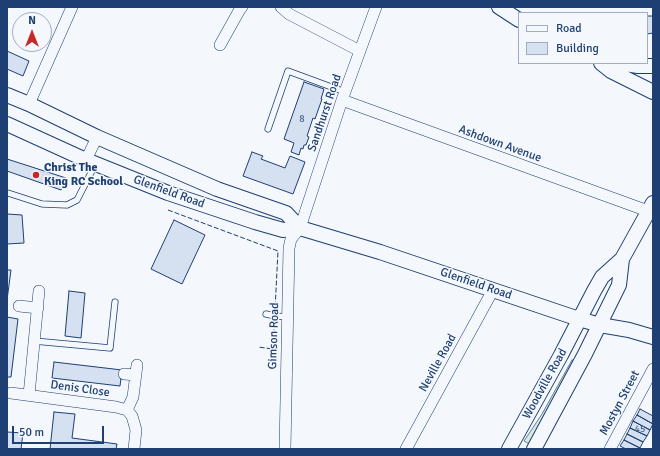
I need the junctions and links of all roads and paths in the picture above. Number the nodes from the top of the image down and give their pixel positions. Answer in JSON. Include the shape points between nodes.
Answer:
{"nodes":[{"id":1,"x":72,"y":7,"type":"edge"},
{"id":2,"x":242,"y":7,"type":"edge"},
{"id":3,"x":281,"y":7,"type":"edge"},
{"id":4,"x":376,"y":7,"type":"edge"},
{"id":5,"x":499,"y":7,"type":"edge"},
{"id":6,"x":518,"y":19,"type":"edge"},
{"id":7,"x":220,"y":45,"type":"dead end"},
{"id":8,"x":360,"y":51,"type":"junction"},
{"id":9,"x":602,"y":64,"type":"edge"},
{"id":10,"x":625,"y":64,"type":"edge"},
{"id":11,"x":653,"y":66,"type":"edge"},
{"id":12,"x":649,"y":90,"type":"edge"},
{"id":13,"x":7,"y":95,"type":"edge"},
{"id":14,"x":344,"y":96,"type":"junction"},
{"id":15,"x":29,"y":104,"type":"junction"},
{"id":16,"x":7,"y":124,"type":"edge"},
{"id":17,"x":268,"y":129,"type":"dead end"},
{"id":18,"x":97,"y":137,"type":"junction"},
{"id":19,"x":91,"y":162,"type":"junction"},
{"id":20,"x":8,"y":193,"type":"edge"},
{"id":21,"x":651,"y":207,"type":"edge"},
{"id":22,"x":300,"y":228,"type":"junction"},
{"id":23,"x":622,"y":259,"type":"junction"},
{"id":24,"x":493,"y":290,"type":"junction"},
{"id":25,"x":39,"y":291,"type":"dead end"},
{"id":26,"x":115,"y":302,"type":"dead end"},
{"id":27,"x":19,"y":306,"type":"dead end"},
{"id":28,"x":38,"y":308,"type":"junction"},
{"id":29,"x":266,"y":314,"type":"dead end"},
{"id":30,"x":288,"y":317,"type":"junction"},
{"id":31,"x":579,"y":319,"type":"junction"},
{"id":32,"x":600,"y":325,"type":"junction"},
{"id":33,"x":653,"y":336,"type":"edge"},
{"id":34,"x":34,"y":341,"type":"junction"},
{"id":35,"x":653,"y":370,"type":"edge"},
{"id":36,"x":124,"y":374,"type":"dead end"},
{"id":37,"x":9,"y":392,"type":"edge"},
{"id":38,"x":29,"y":396,"type":"junction"},
{"id":39,"x":128,"y":410,"type":"junction"},
{"id":40,"x":512,"y":448,"type":"edge"},
{"id":41,"x":134,"y":449,"type":"edge"},
{"id":42,"x":284,"y":449,"type":"edge"},
{"id":43,"x":406,"y":449,"type":"edge"},
{"id":44,"x":534,"y":449,"type":"edge"},
{"id":45,"x":610,"y":449,"type":"edge"}],
"edges":[{"from":1,"to":15,"type":"street"},
{"from":2,"to":7,"type":"street"},
{"from":3,"to":8,"type":"street","via":[[289,14]]},
{"from":4,"to":8,"type":"street","name":"Sandhurst Road"},
{"from":5,"to":6,"type":"street"},
{"from":8,"to":14,"type":"street","name":"Sandhurst Road"},
{"from":9,"to":12,"type":"street"},
{"from":10,"to":11,"type":"street"},
{"from":11,"to":12,"type":"street"},
{"from":13,"to":15,"type":"street","name":"Glenfield Road"},
{"from":14,"to":17,"type":"lane","via":[[288,72]]},
{"from":14,"to":21,"type":"street","name":"Ashdown Avenue"},
{"from":14,"to":22,"type":"street","name":"Sandhurst Road"},
{"from":15,"to":18,"type":"street","name":"Glenfield Road"},
{"from":16,"to":19,"type":"street","name":"Glenfield Road"},
{"from":18,"to":19,"type":"street"},
{"from":18,"to":22,"type":"street","name":"Glenfield Road","via":[[217,189],[286,213]]},
{"from":19,"to":20,"type":"lane","via":[[77,200],[67,204],[42,204]]},
{"from":19,"to":22,"type":"street","name":"Glenfield Road","via":[[168,193],[254,222],[283,230]]},
{"from":21,"to":23,"type":"street"},
{"from":22,"to":24,"type":"street","name":"Glenfield Road"},
{"from":22,"to":30,"type":"street","name":"Gimson Road","via":[[291,239],[289,248]]},
{"from":23,"to":31,"type":"street","name":"Woodville Road","via":[[602,277]]},
{"from":23,"to":32,"type":"street","name":"Woodville Road","via":[[619,285]]},
{"from":24,"to":31,"type":"street","name":"Glenfield Road"},
{"from":24,"to":43,"type":"street","name":"Neville Road"},
{"from":25,"to":28,"type":"street"},
{"from":26,"to":34,"type":"lane","via":[[110,348]]},
{"from":27,"to":28,"type":"street"},
{"from":28,"to":34,"type":"street"},
{"from":29,"to":30,"type":"lane"},
{"from":30,"to":42,"type":"street","name":"Gimson Road"},
{"from":31,"to":32,"type":"street","name":"Glenfield Road"},
{"from":31,"to":40,"type":"street","name":"Woodville Road"},
{"from":32,"to":33,"type":"street","name":"Glenfield Road"},
{"from":32,"to":44,"type":"street","name":"Woodville Road"},
{"from":34,"to":38,"type":"street"},
{"from":35,"to":45,"type":"street","name":"Mostyn Street"},
{"from":36,"to":39,"type":"street","via":[[137,370],[133,397]]},
{"from":37,"to":38,"type":"street","name":"Denis Close"},
{"from":38,"to":39,"type":"street","name":"Denis Close"},
{"from":39,"to":41,"type":"street","via":[[136,430]]}]}
